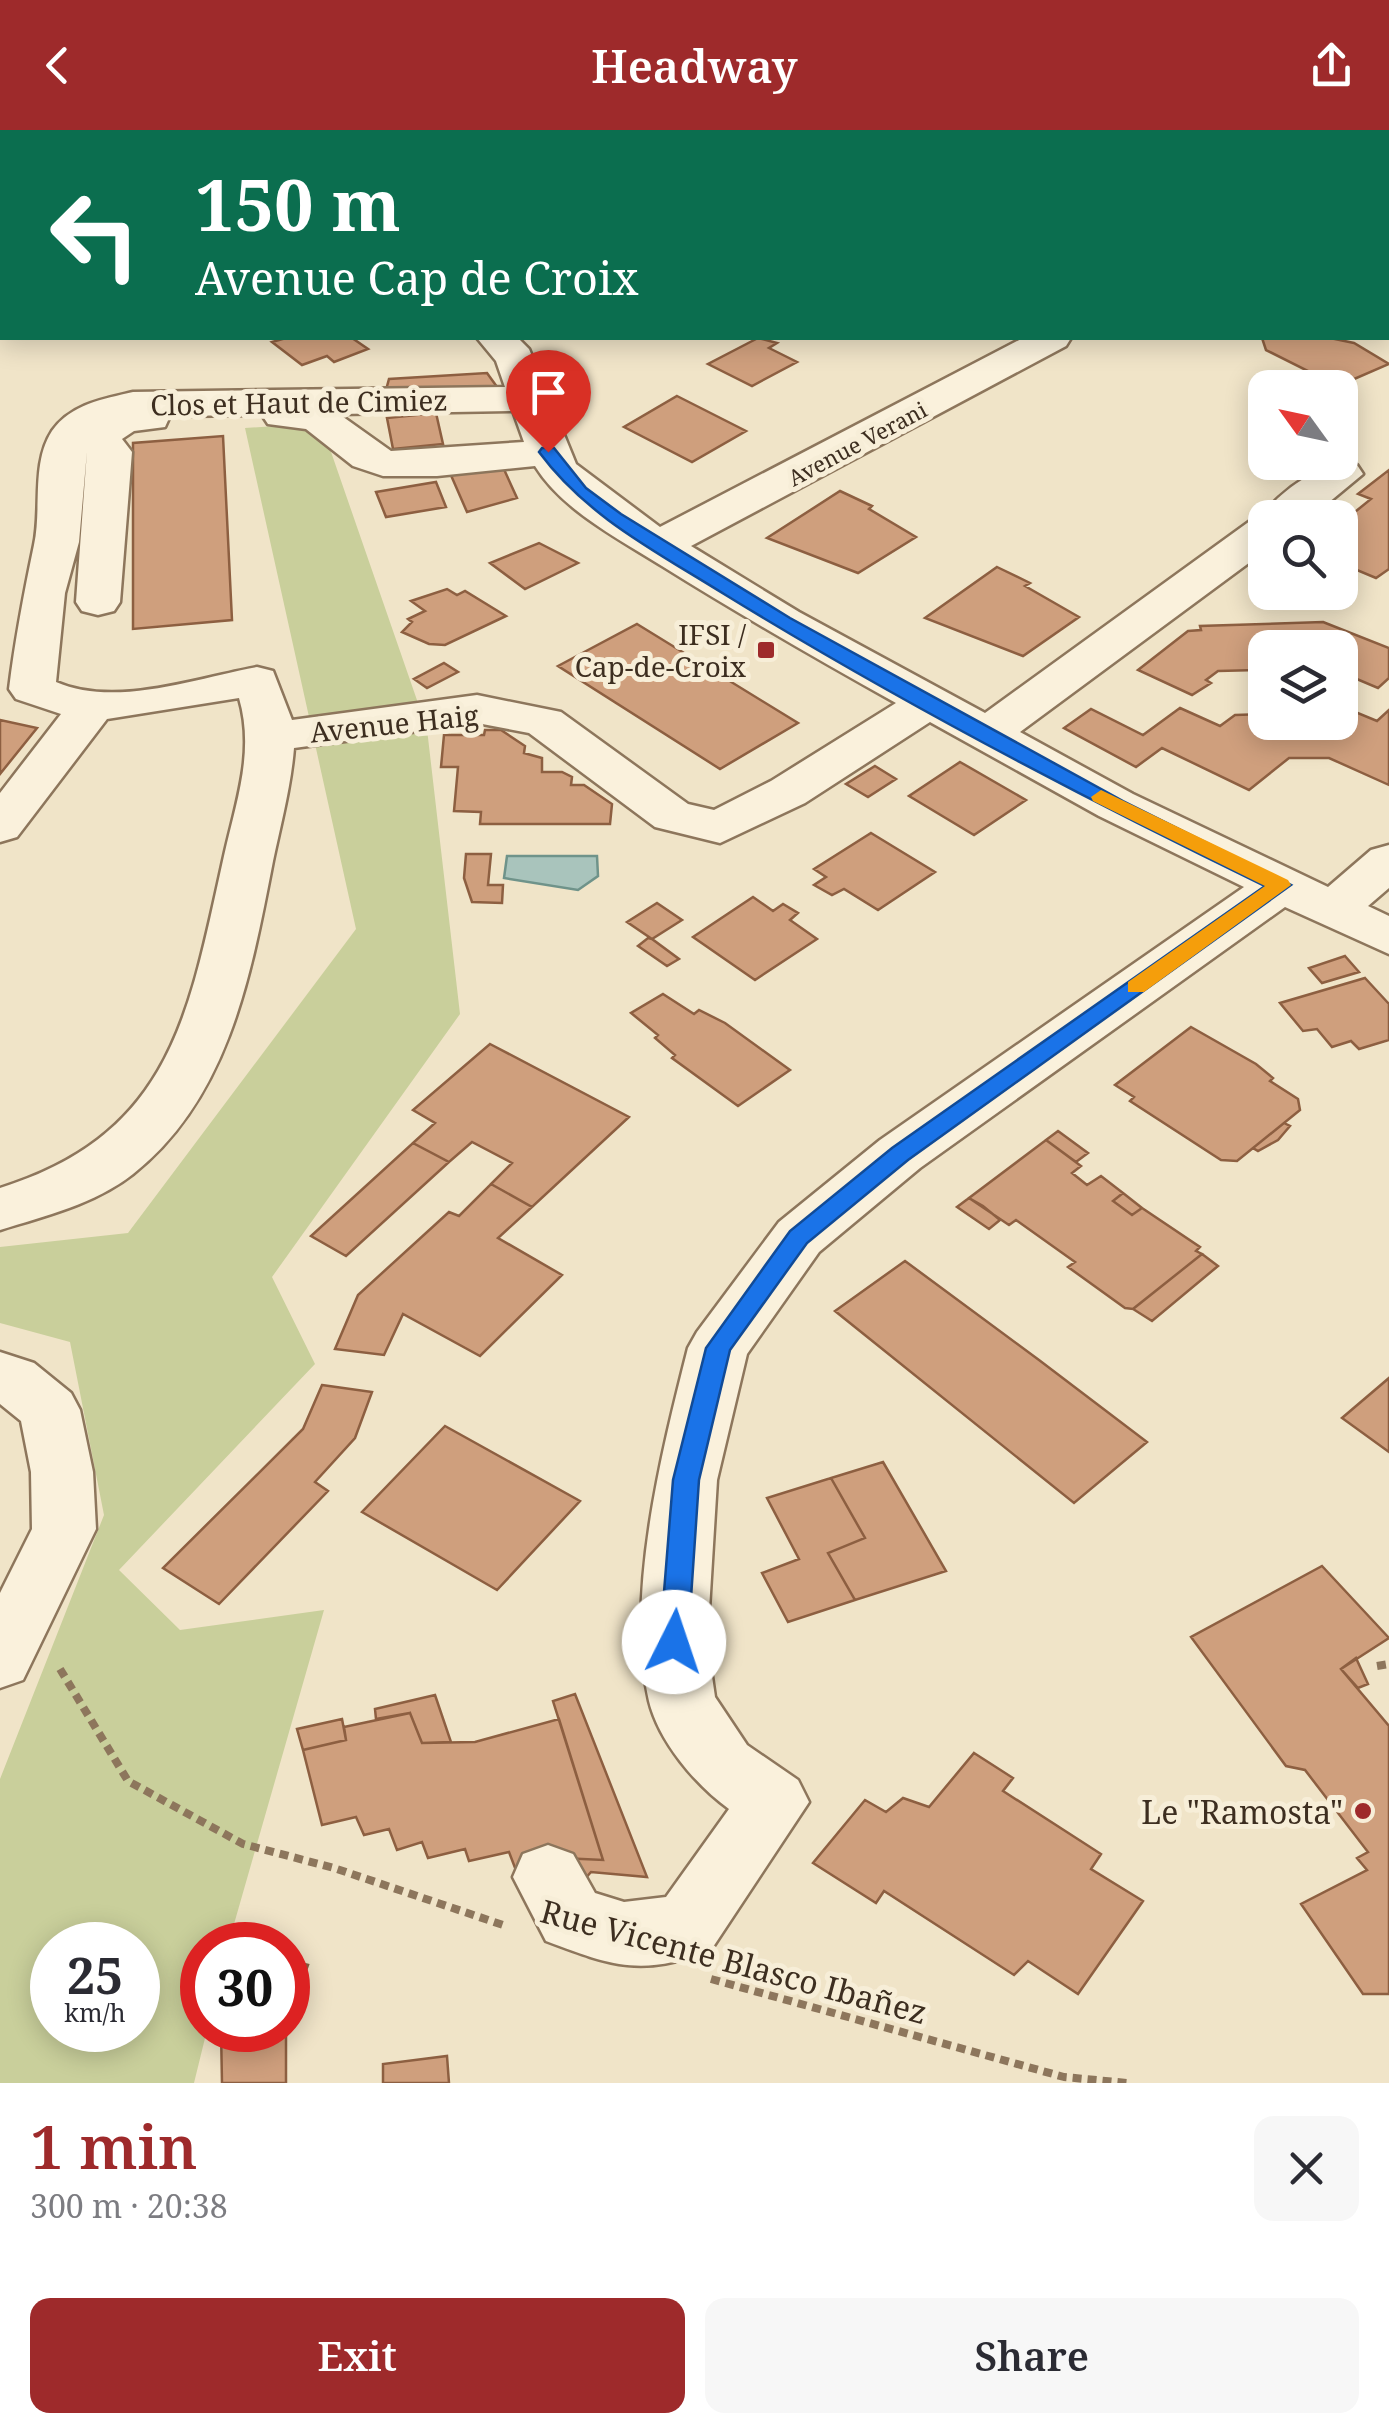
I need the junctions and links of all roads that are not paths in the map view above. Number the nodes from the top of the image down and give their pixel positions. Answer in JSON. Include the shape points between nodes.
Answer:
{"nodes":[{"id":1,"x":498,"y":340,"type":"edge"},
{"id":2,"x":1048,"y":340,"type":"edge"},
{"id":3,"x":532,"y":399,"type":"junction"},
{"id":4,"x":548,"y":452,"type":"junction"},
{"id":5,"x":1334,"y":480,"type":"edge"},
{"id":6,"x":1307,"y":500,"type":"edge"},
{"id":7,"x":1248,"y":542,"type":"edge"},
{"id":8,"x":660,"y":545,"type":"junction"},
{"id":9,"x":22,"y":599,"type":"edge"},
{"id":10,"x":98,"y":602,"type":"dead end"},
{"id":11,"x":930,"y":702,"type":"junction"},
{"id":12,"x":92,"y":706,"type":"junction"},
{"id":13,"x":987,"y":734,"type":"junction"},
{"id":14,"x":271,"y":737,"type":"junction"},
{"id":15,"x":0,"y":826,"type":"edge"},
{"id":16,"x":1389,"y":861,"type":"edge"},
{"id":17,"x":1281,"y":885,"type":"junction"},
{"id":18,"x":1333,"y":910,"type":"junction"},
{"id":19,"x":1389,"y":937,"type":"edge"},
{"id":20,"x":0,"y":1209,"type":"edge"},
{"id":21,"x":0,"y":1375,"type":"edge"},
{"id":22,"x":29,"y":1658,"type":"edge"},
{"id":23,"x":530,"y":1903,"type":"road end"}],
"edges":[{"from":1,"to":3,"type":"street","via":[[515,358]]},
{"from":2,"to":8,"type":"street","name":"Avenue Verani"},
{"from":3,"to":4,"type":"street"},
{"from":3,"to":9,"type":"street","name":"Clos et Haut de Cimiez","via":[[133,404],[92,416],[70,436],[57,542]]},
{"from":4,"to":8,"type":"street","via":[[580,492]]},
{"from":4,"to":10,"type":"street","via":[[388,465],[362,455],[333,423],[307,414],[128,418],[108,427],[100,440],[111,452]]},
{"from":5,"to":6,"type":"street"},
{"from":7,"to":13,"type":"street"},
{"from":8,"to":11,"type":"street"},
{"from":9,"to":12,"type":"street","name":"Clos et Haut de Cimiez","via":[[32,689],[54,703]]},
{"from":11,"to":13,"type":"street"},
{"from":11,"to":14,"type":"street","name":"Avenue Haig","via":[[720,827],[672,816],[544,722],[477,709]]},
{"from":12,"to":14,"type":"street","name":"Clos et Haut de Cimiez","via":[[256,680]]},
{"from":12,"to":15,"type":"street"},
{"from":13,"to":17,"type":"street"},
{"from":14,"to":20,"type":"street","name":"Clos et Haut de Cimiez","via":[[232,952],[197,1062],[138,1143],[47,1199]]},
{"from":16,"to":18,"type":"street"},
{"from":17,"to":18,"type":"street"},
{"from":17,"to":23,"type":"street","via":[[900,1154],[799,1237],[718,1348],[686,1480],[674,1642],[683,1704],[722,1766],[774,1802],[686,1927],[624,1936]]},
{"from":18,"to":19,"type":"street"},
{"from":21,"to":22,"type":"street","via":[[50,1410],[62,1472],[64,1529]]}]}
